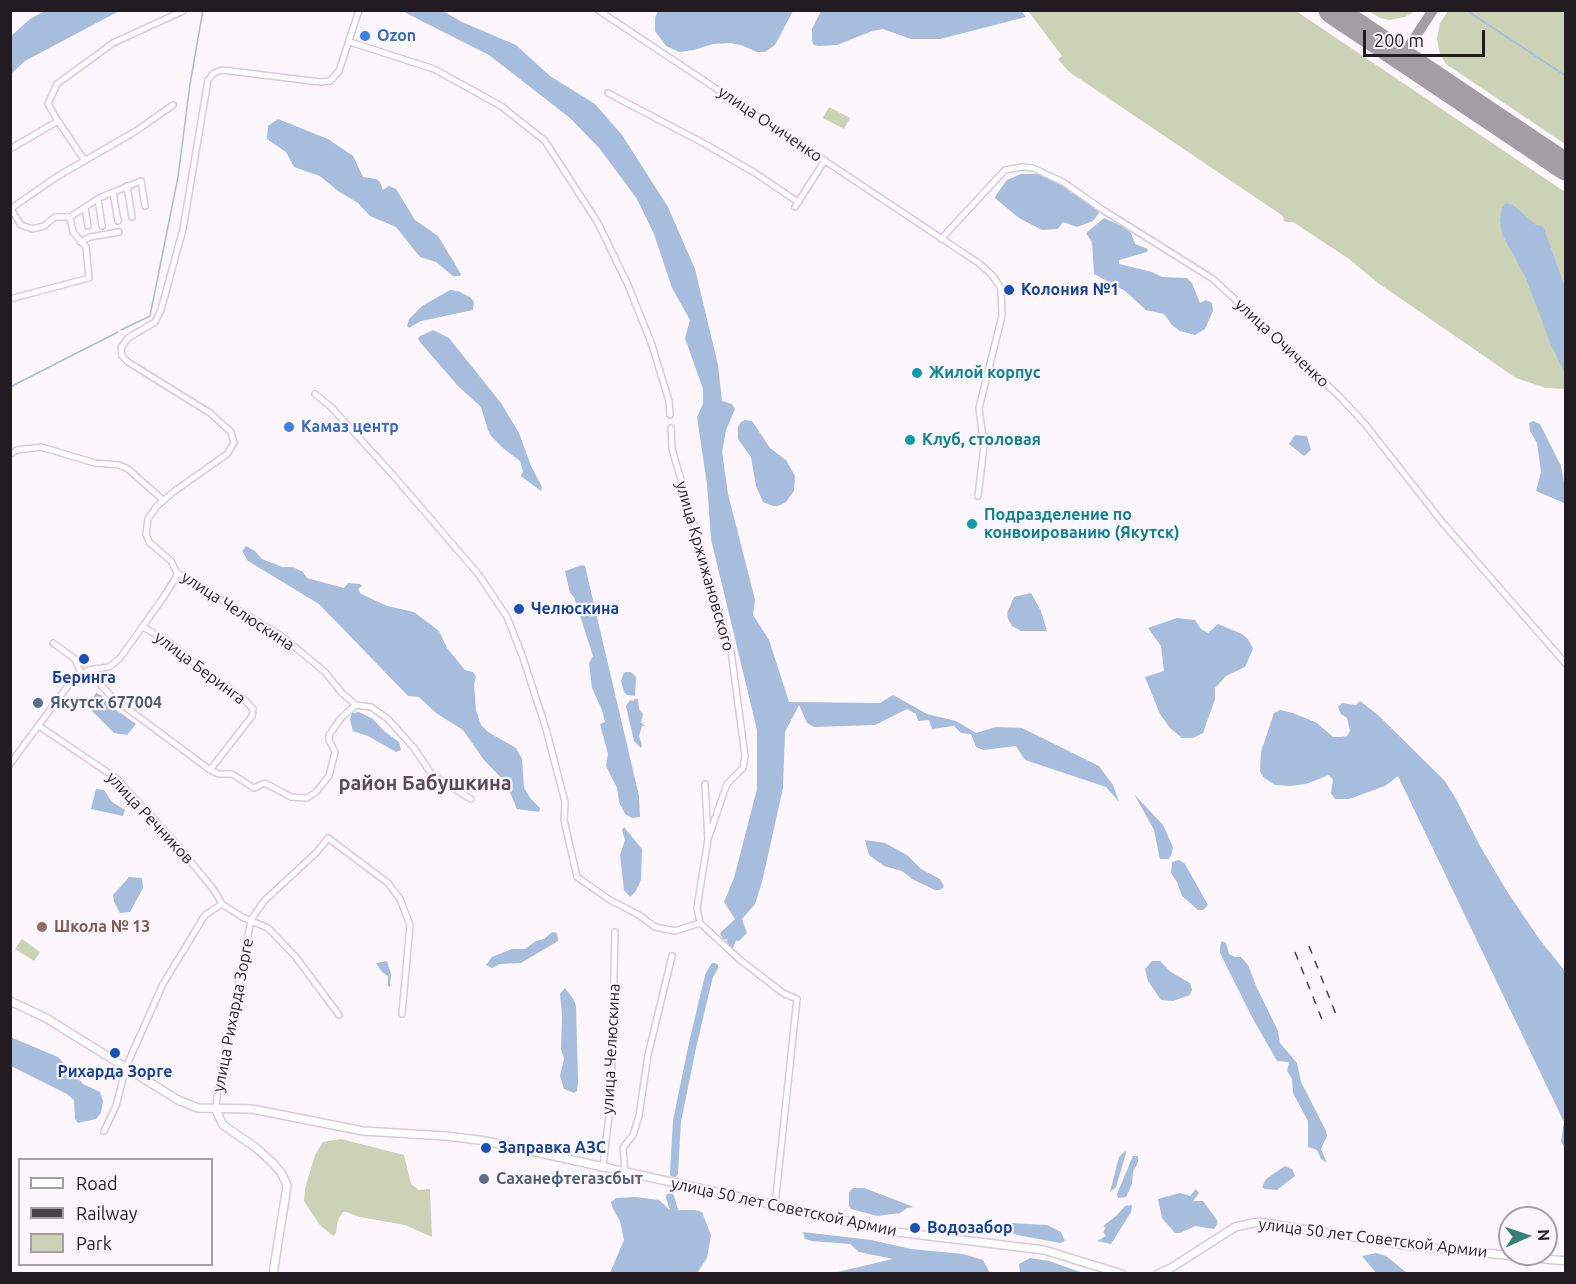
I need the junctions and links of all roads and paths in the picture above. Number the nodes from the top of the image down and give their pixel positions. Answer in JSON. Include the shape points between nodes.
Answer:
{"nodes":[{"id":1,"x":359,"y":10,"type":"edge"},
{"id":2,"x":598,"y":10,"type":"edge"},
{"id":3,"x":183,"y":11,"type":"edge"},
{"id":4,"x":350,"y":42,"type":"junction"},
{"id":5,"x":608,"y":93,"type":"dead end"},
{"id":6,"x":173,"y":105,"type":"dead end"},
{"id":7,"x":58,"y":121,"type":"junction"},
{"id":8,"x":10,"y":149,"type":"edge"},
{"id":9,"x":85,"y":161,"type":"junction"},
{"id":10,"x":827,"y":162,"type":"junction"},
{"id":11,"x":127,"y":186,"type":"junction"},
{"id":12,"x":113,"y":192,"type":"junction"},
{"id":13,"x":98,"y":200,"type":"junction"},
{"id":14,"x":145,"y":206,"type":"dead end"},
{"id":15,"x":85,"y":208,"type":"junction"},
{"id":16,"x":11,"y":209,"type":"edge"},
{"id":17,"x":132,"y":217,"type":"dead end"},
{"id":18,"x":70,"y":218,"type":"junction"},
{"id":19,"x":118,"y":221,"type":"dead end"},
{"id":20,"x":88,"y":226,"type":"dead end"},
{"id":21,"x":102,"y":226,"type":"dead end"},
{"id":22,"x":119,"y":232,"type":"dead end"},
{"id":23,"x":941,"y":239,"type":"junction"},
{"id":24,"x":80,"y":242,"type":"junction"},
{"id":25,"x":10,"y":299,"type":"edge"},
{"id":26,"x":315,"y":394,"type":"dead end"},
{"id":27,"x":670,"y":415,"type":"dead end"},
{"id":28,"x":671,"y":428,"type":"dead end"},
{"id":29,"x":10,"y":454,"type":"edge"},
{"id":30,"x":978,"y":496,"type":"dead end"},
{"id":31,"x":163,"y":500,"type":"junction"},
{"id":32,"x":177,"y":573,"type":"junction"},
{"id":33,"x":143,"y":627,"type":"junction"},
{"id":34,"x":53,"y":643,"type":"dead end"},
{"id":35,"x":1566,"y":664,"type":"edge"},
{"id":36,"x":95,"y":669,"type":"junction"},
{"id":37,"x":81,"y":673,"type":"junction"},
{"id":38,"x":356,"y":705,"type":"junction"},
{"id":39,"x":39,"y":726,"type":"junction"},
{"id":40,"x":10,"y":749,"type":"edge"},
{"id":41,"x":18,"y":753,"type":"junction"},
{"id":42,"x":10,"y":764,"type":"edge"},
{"id":43,"x":210,"y":770,"type":"junction"},
{"id":44,"x":705,"y":784,"type":"dead end"},
{"id":45,"x":471,"y":799,"type":"dead end"},
{"id":46,"x":708,"y":839,"type":"junction"},
{"id":47,"x":222,"y":904,"type":"junction"},
{"id":48,"x":251,"y":920,"type":"junction"},
{"id":49,"x":700,"y":923,"type":"junction"},
{"id":50,"x":615,"y":932,"type":"dead end"},
{"id":51,"x":672,"y":956,"type":"dead end"},
{"id":52,"x":10,"y":1001,"type":"edge"},
{"id":53,"x":402,"y":1014,"type":"dead end"},
{"id":54,"x":339,"y":1015,"type":"dead end"},
{"id":55,"x":126,"y":1067,"type":"junction"},
{"id":56,"x":216,"y":1110,"type":"junction"},
{"id":57,"x":104,"y":1131,"type":"dead end"},
{"id":58,"x":603,"y":1166,"type":"junction"},
{"id":59,"x":625,"y":1172,"type":"junction"},
{"id":60,"x":775,"y":1205,"type":"junction"},
{"id":61,"x":1566,"y":1261,"type":"edge"},
{"id":62,"x":273,"y":1274,"type":"edge"},
{"id":63,"x":1122,"y":1274,"type":"edge"},
{"id":64,"x":1158,"y":1274,"type":"edge"}],
"edges":[{"from":1,"to":4,"type":"street"},
{"from":2,"to":10,"type":"street","name":"улица Очиченко"},
{"from":3,"to":7,"type":"street","via":[[113,43],[57,84],[48,104]]},
{"from":4,"to":27,"type":"street","via":[[434,69],[501,106],[545,141],[598,223],[628,285],[651,342]]},
{"from":4,"to":31,"type":"street","name":"улица Челюскина","via":[[339,71],[330,81],[222,70],[208,80],[183,229],[161,310],[154,322],[128,338],[121,348],[128,362],[210,413],[231,432],[234,443],[227,454]]},
{"from":5,"to":10,"type":"street","via":[[755,173],[796,205]]},
{"from":6,"to":9,"type":"street"},
{"from":7,"to":8,"type":"street"},
{"from":7,"to":9,"type":"street"},
{"from":9,"to":16,"type":"street"},
{"from":10,"to":23,"type":"street","name":"улица Очиченко"},
{"from":11,"to":12,"type":"street"},
{"from":11,"to":14,"type":"street","via":[[141,181]]},
{"from":11,"to":17,"type":"street"},
{"from":12,"to":13,"type":"street"},
{"from":12,"to":19,"type":"street"},
{"from":13,"to":15,"type":"street"},
{"from":13,"to":21,"type":"street"},
{"from":15,"to":18,"type":"street"},
{"from":15,"to":20,"type":"street"},
{"from":16,"to":18,"type":"street","via":[[21,225],[32,229],[55,217]]},
{"from":18,"to":24,"type":"street"},
{"from":22,"to":24,"type":"street"},
{"from":23,"to":30,"type":"street","name":"улица Очиченко","via":[[992,275],[1003,299],[979,408],[984,446]]},
{"from":23,"to":35,"type":"street","name":"улица Очиченко","via":[[1005,170],[1033,168],[1063,182],[1213,279],[1358,417],[1442,522]]},
{"from":24,"to":25,"type":"street","via":[[86,247],[89,278]]},
{"from":26,"to":49,"type":"street","via":[[393,475],[479,575],[507,617],[546,729],[565,802],[564,820],[577,877],[655,927],[675,931]]},
{"from":28,"to":46,"type":"street","name":"улица Кржижановского","via":[[672,449],[731,651],[744,756],[743,768],[727,784]]},
{"from":29,"to":31,"type":"street","via":[[41,447],[95,463],[119,465]]},
{"from":31,"to":32,"type":"street","name":"улица Челюскина","via":[[148,519],[146,534]]},
{"from":32,"to":33,"type":"street","name":"улица Беринга"},
{"from":32,"to":38,"type":"street","name":"улица Челюскина","via":[[283,637],[325,672]]},
{"from":33,"to":36,"type":"street","name":"улица Беринга","via":[[116,663]]},
{"from":33,"to":43,"type":"street","name":"улица Беринга","via":[[169,642],[253,709],[252,716]]},
{"from":34,"to":37,"type":"street","via":[[75,659]]},
{"from":36,"to":37,"type":"street","name":"улица Беринга"},
{"from":36,"to":43,"type":"street","via":[[101,685],[112,697]]},
{"from":37,"to":39,"type":"street"},
{"from":38,"to":43,"type":"street","via":[[329,735],[335,756],[329,776],[307,798],[291,797],[265,783],[254,788],[232,774]]},
{"from":38,"to":45,"type":"street","name":"улица Челюскина","via":[[371,708],[388,719],[432,775]]},
{"from":39,"to":41,"type":"street"},
{"from":39,"to":47,"type":"street","name":"улица Речников","via":[[116,778],[173,840]]},
{"from":40,"to":41,"type":"street"},
{"from":41,"to":42,"type":"street"},
{"from":44,"to":46,"type":"street","name":"улица Кржижановского"},
{"from":46,"to":49,"type":"street","name":"улица Кржижановского","via":[[697,908]]},
{"from":47,"to":48,"type":"street","name":"улица Речников"},
{"from":47,"to":55,"type":"street","via":[[205,915],[171,969]]},
{"from":48,"to":53,"type":"street","name":"улица Рихарда Зорге","via":[[264,901],[328,838],[388,884],[400,899],[410,925]]},
{"from":48,"to":54,"type":"street","name":"улица Рихарда Зорге","via":[[268,928],[289,949]]},
{"from":48,"to":56,"type":"street","name":"улица Рихарда Зорге"},
{"from":49,"to":60,"type":"street","via":[[739,959],[796,999]]},
{"from":50,"to":58,"type":"street","name":"улица Челюскина","via":[[611,1099]]},
{"from":51,"to":59,"type":"street","name":"улица Челюскина","via":[[648,1055],[639,1116],[633,1135],[623,1148]]},
{"from":52,"to":55,"type":"main road","name":"улица 50 лет Советской Армии","via":[[46,1018]]},
{"from":55,"to":56,"type":"main road","name":"улица 50 лет Советской Армии","via":[[189,1106]]},
{"from":55,"to":57,"type":"street","via":[[116,1106]]},
{"from":56,"to":58,"type":"main road","name":"улица 50 лет Советской Армии","via":[[252,1109],[363,1131],[486,1141]]},
{"from":56,"to":62,"type":"main road","via":[[223,1125],[273,1163],[287,1186]]},
{"from":58,"to":59,"type":"main road","name":"улица 50 лет Советской Армии"},
{"from":59,"to":60,"type":"main road","name":"улица 50 лет Советской Армии"},
{"from":60,"to":63,"type":"main road","name":"улица 50 лет Советской Армии","via":[[897,1232],[1032,1248]]},
{"from":61,"to":64,"type":"main road","name":"улица 50 лет Советской Армии","via":[[1404,1245],[1258,1222],[1226,1231]]}]}
